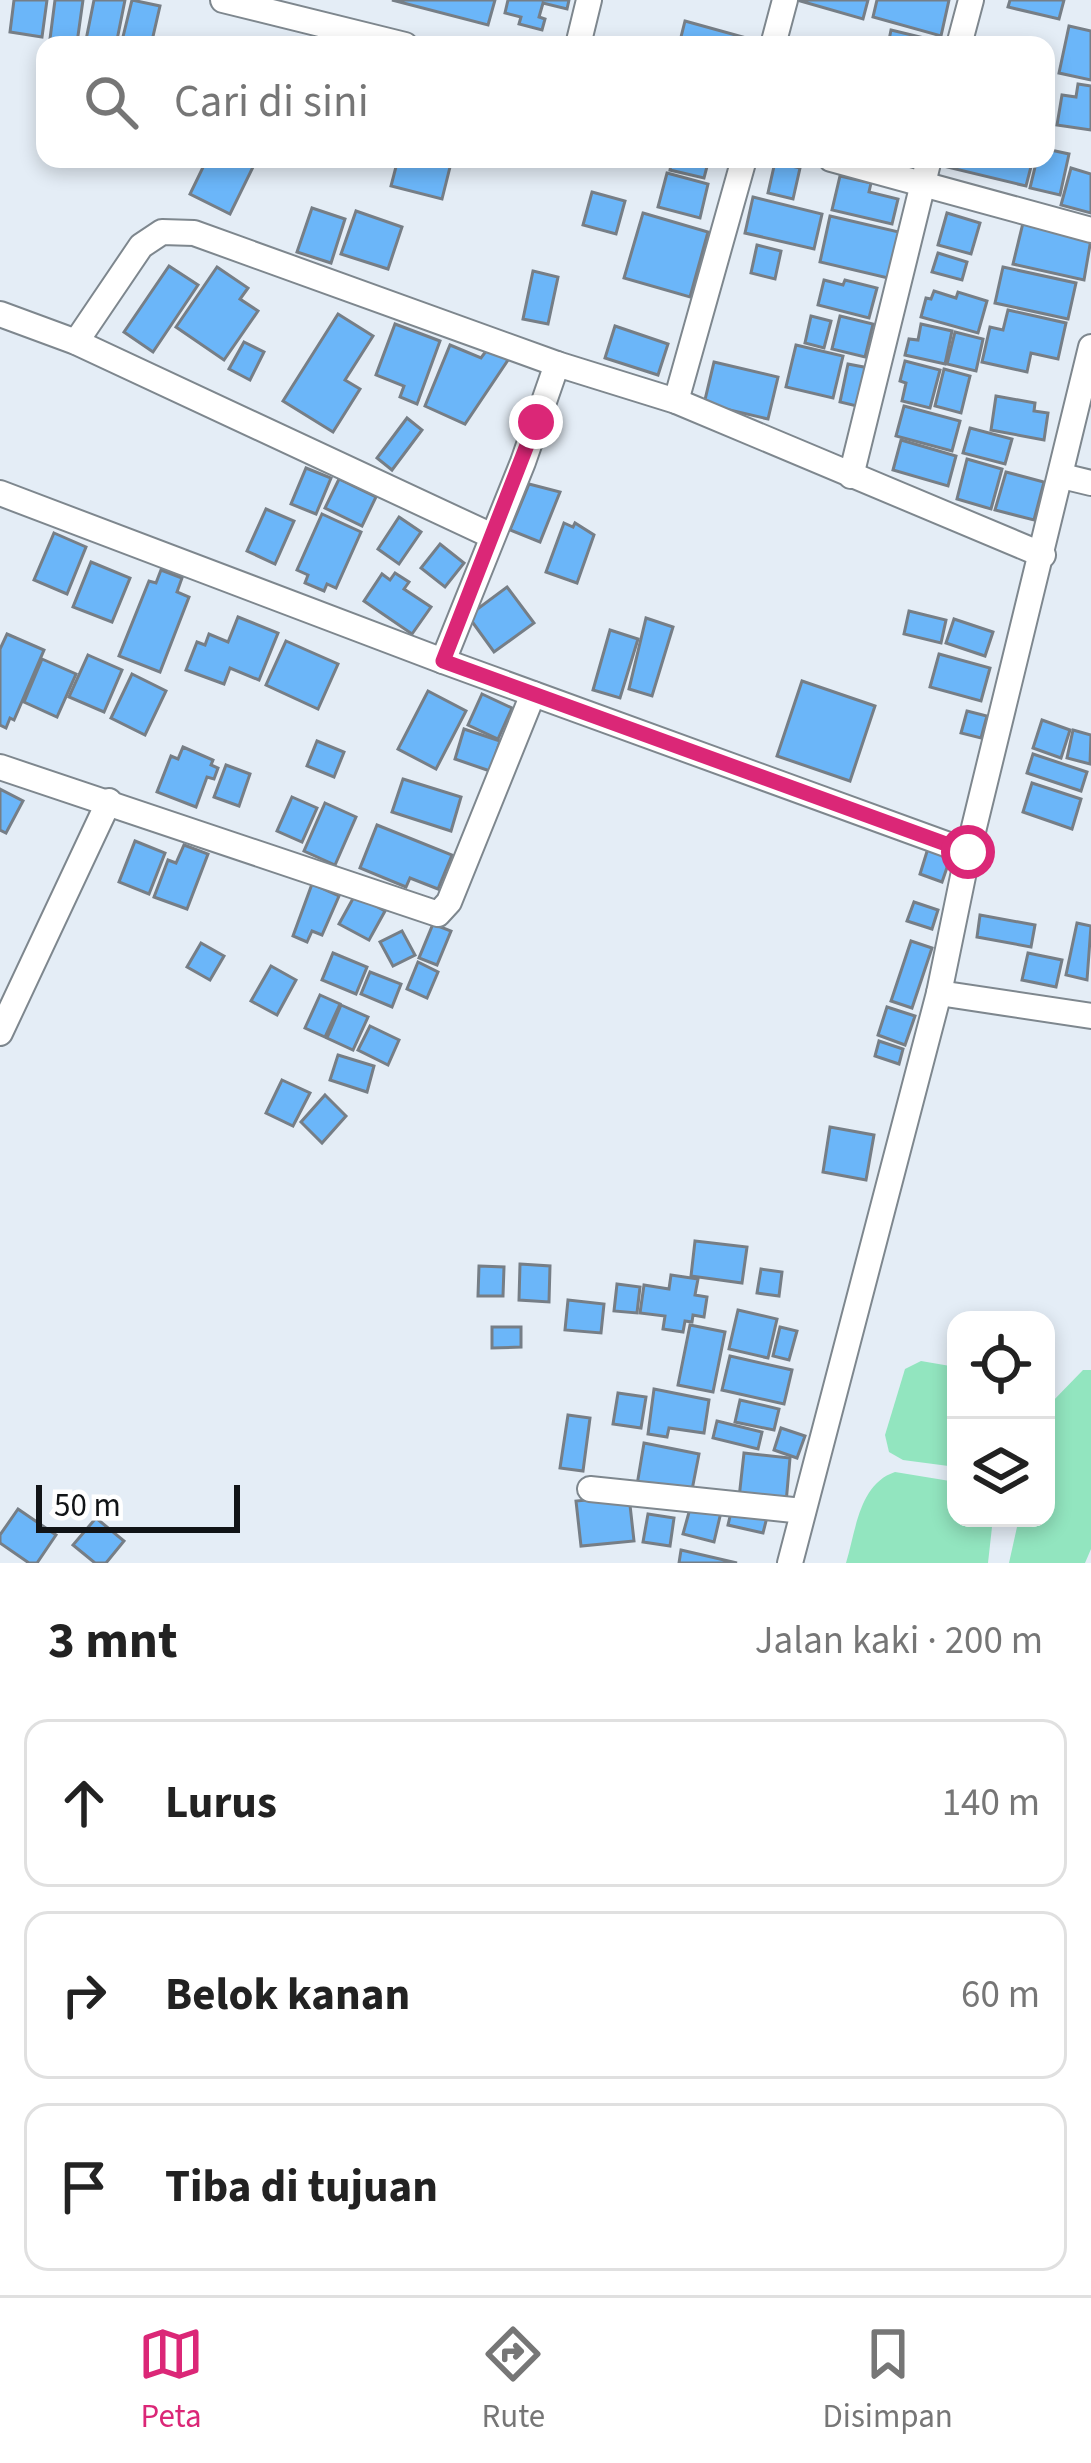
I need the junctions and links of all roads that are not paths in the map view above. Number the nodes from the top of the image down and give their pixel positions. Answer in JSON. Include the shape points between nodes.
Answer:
{"nodes":[{"id":1,"x":223,"y":0,"type":"edge"},
{"id":2,"x":590,"y":0,"type":"edge"},
{"id":3,"x":784,"y":0,"type":"edge"},
{"id":4,"x":971,"y":0,"type":"edge"},
{"id":5,"x":369,"y":36,"type":"edge"},
{"id":6,"x":580,"y":36,"type":"edge"},
{"id":7,"x":775,"y":36,"type":"edge"},
{"id":8,"x":961,"y":36,"type":"edge"},
{"id":9,"x":741,"y":168,"type":"edge"},
{"id":10,"x":864,"y":168,"type":"edge"},
{"id":11,"x":926,"y":168,"type":"edge"},
{"id":12,"x":922,"y":184,"type":"junction"},
{"id":13,"x":1091,"y":230,"type":"edge"},
{"id":14,"x":0,"y":314,"type":"edge"},
{"id":15,"x":76,"y":342,"type":"junction"},
{"id":16,"x":1091,"y":347,"type":"edge"},
{"id":17,"x":556,"y":364,"type":"junction"},
{"id":18,"x":676,"y":401,"type":"junction"},
{"id":19,"x":851,"y":476,"type":"junction"},
{"id":20,"x":1062,"y":476,"type":"junction"},
{"id":21,"x":1091,"y":483,"type":"edge"},
{"id":22,"x":0,"y":493,"type":"edge"},
{"id":23,"x":492,"y":536,"type":"junction"},
{"id":24,"x":1042,"y":555,"type":"junction"},
{"id":25,"x":443,"y":661,"type":"junction"},
{"id":26,"x":533,"y":694,"type":"junction"},
{"id":27,"x":0,"y":767,"type":"edge"},
{"id":28,"x":110,"y":801,"type":"junction"},
{"id":29,"x":968,"y":852,"type":"junction"},
{"id":30,"x":939,"y":993,"type":"junction"},
{"id":31,"x":1091,"y":1016,"type":"edge"},
{"id":32,"x":0,"y":1033,"type":"edge"},
{"id":33,"x":590,"y":1489,"type":"dead end"},
{"id":34,"x":803,"y":1511,"type":"junction"},
{"id":35,"x":790,"y":1563,"type":"edge"}],
"edges":[{"from":1,"to":5,"type":"street"},
{"from":2,"to":6,"type":"street"},
{"from":3,"to":7,"type":"street"},
{"from":4,"to":8,"type":"street"},
{"from":9,"to":18,"type":"street"},
{"from":10,"to":12,"type":"street"},
{"from":11,"to":12,"type":"street"},
{"from":12,"to":13,"type":"street"},
{"from":12,"to":19,"type":"street"},
{"from":14,"to":15,"type":"street"},
{"from":15,"to":17,"type":"street","via":[[141,246],[163,232],[194,233]]},
{"from":15,"to":23,"type":"street"},
{"from":16,"to":20,"type":"street"},
{"from":17,"to":18,"type":"street"},
{"from":17,"to":23,"type":"street"},
{"from":18,"to":19,"type":"street"},
{"from":19,"to":24,"type":"street"},
{"from":20,"to":21,"type":"street"},
{"from":20,"to":24,"type":"street"},
{"from":22,"to":25,"type":"street"},
{"from":23,"to":25,"type":"street"},
{"from":24,"to":29,"type":"street"},
{"from":25,"to":26,"type":"street"},
{"from":26,"to":28,"type":"street","via":[[438,914]]},
{"from":26,"to":29,"type":"street"},
{"from":27,"to":28,"type":"street"},
{"from":28,"to":32,"type":"street"},
{"from":29,"to":30,"type":"street"},
{"from":30,"to":31,"type":"street"},
{"from":30,"to":34,"type":"street"},
{"from":33,"to":34,"type":"street"},
{"from":34,"to":35,"type":"street"}]}
